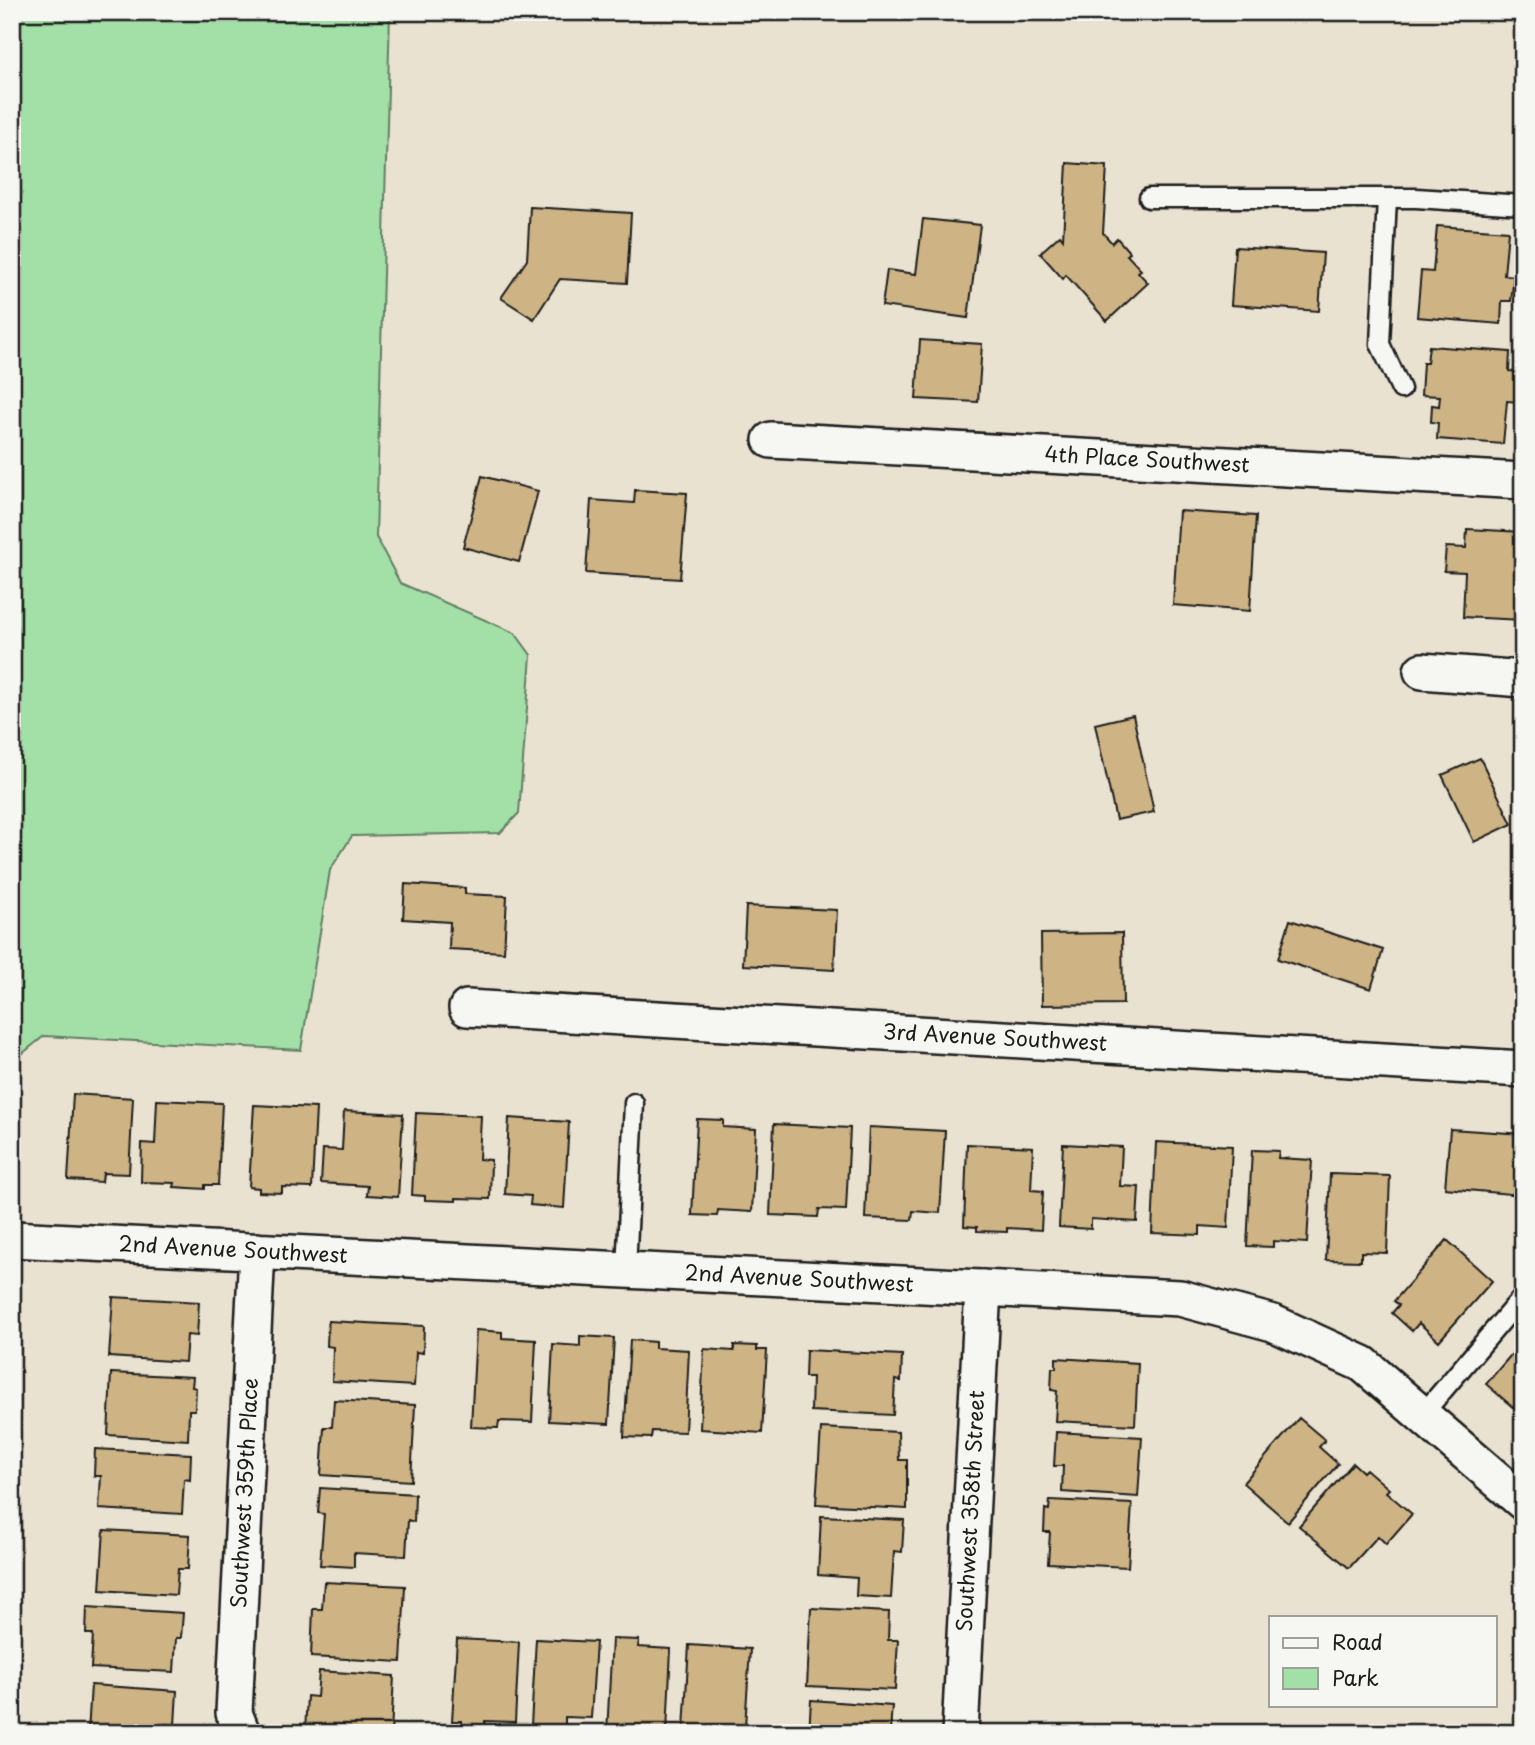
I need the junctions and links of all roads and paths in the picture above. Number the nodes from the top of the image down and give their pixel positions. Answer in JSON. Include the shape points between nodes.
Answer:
{"nodes":[{"id":1,"x":1149,"y":198,"type":"dead end"},
{"id":2,"x":1387,"y":198,"type":"junction"},
{"id":3,"x":1523,"y":205,"type":"edge"},
{"id":4,"x":1401,"y":389,"type":"dead end"},
{"id":5,"x":771,"y":440,"type":"dead end"},
{"id":6,"x":1523,"y":481,"type":"edge"},
{"id":7,"x":1422,"y":671,"type":"dead end"},
{"id":8,"x":1523,"y":679,"type":"edge"},
{"id":9,"x":467,"y":1008,"type":"dead end"},
{"id":10,"x":1523,"y":1069,"type":"edge"},
{"id":11,"x":634,"y":1103,"type":"dead end"},
{"id":12,"x":12,"y":1239,"type":"edge"},
{"id":13,"x":257,"y":1251,"type":"junction"},
{"id":14,"x":626,"y":1270,"type":"junction"},
{"id":15,"x":983,"y":1288,"type":"junction"},
{"id":16,"x":1523,"y":1296,"type":"edge"},
{"id":17,"x":1422,"y":1415,"type":"junction"},
{"id":18,"x":1523,"y":1502,"type":"edge"},
{"id":19,"x":242,"y":1733,"type":"edge"},
{"id":20,"x":960,"y":1733,"type":"edge"}],
"edges":[{"from":1,"to":2,"type":"lane"},
{"from":2,"to":3,"type":"lane"},
{"from":2,"to":4,"type":"lane","via":[[1380,344]]},
{"from":5,"to":6,"type":"street","name":"4th Place Southwest"},
{"from":7,"to":8,"type":"street"},
{"from":9,"to":10,"type":"street","name":"3rd Avenue Southwest"},
{"from":11,"to":14,"type":"lane"},
{"from":12,"to":13,"type":"street","name":"2nd Avenue Southwest"},
{"from":13,"to":14,"type":"street","name":"2nd Avenue Southwest"},
{"from":13,"to":19,"type":"street","name":"Southwest 359th Place","via":[[234,1713]]},
{"from":14,"to":15,"type":"street","name":"2nd Avenue Southwest"},
{"from":15,"to":17,"type":"street","name":"2nd Avenue Southwest","via":[[1180,1298],[1273,1323],[1363,1364]]},
{"from":15,"to":20,"type":"street","name":"Southwest 358th Street"},
{"from":16,"to":17,"type":"lane"},
{"from":17,"to":18,"type":"street","name":"2nd Avenue Southwest"}]}
